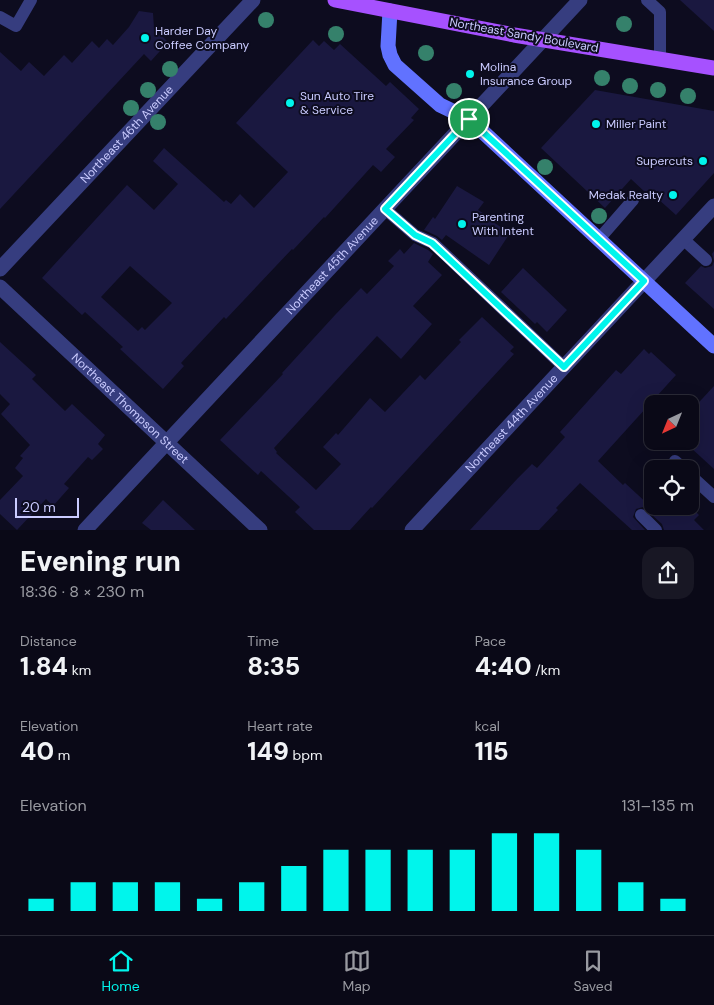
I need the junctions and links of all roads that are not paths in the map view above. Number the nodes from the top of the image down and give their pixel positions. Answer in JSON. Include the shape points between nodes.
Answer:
{"nodes":[{"id":1,"x":31,"y":0,"type":"edge"},
{"id":2,"x":253,"y":0,"type":"edge"},
{"id":3,"x":335,"y":0,"type":"edge"},
{"id":4,"x":580,"y":0,"type":"edge"},
{"id":5,"x":647,"y":0,"type":"edge"},
{"id":6,"x":390,"y":11,"type":"junction"},
{"id":7,"x":0,"y":17,"type":"edge"},
{"id":8,"x":543,"y":40,"type":"junction"},
{"id":9,"x":660,"y":58,"type":"junction"},
{"id":10,"x":714,"y":68,"type":"edge"},
{"id":11,"x":469,"y":119,"type":"junction"},
{"id":12,"x":633,"y":200,"type":"dead end"},
{"id":13,"x":714,"y":206,"type":"edge"},
{"id":14,"x":385,"y":209,"type":"junction"},
{"id":15,"x":599,"y":239,"type":"junction"},
{"id":16,"x":682,"y":239,"type":"junction"},
{"id":17,"x":706,"y":260,"type":"dead end"},
{"id":18,"x":0,"y":269,"type":"edge"},
{"id":19,"x":644,"y":281,"type":"junction"},
{"id":20,"x":0,"y":287,"type":"edge"},
{"id":21,"x":714,"y":346,"type":"edge"},
{"id":22,"x":564,"y":367,"type":"junction"},
{"id":23,"x":166,"y":443,"type":"junction"},
{"id":24,"x":699,"y":483,"type":"edge"},
{"id":25,"x":714,"y":497,"type":"edge"},
{"id":26,"x":641,"y":515,"type":"dead end"},
{"id":27,"x":84,"y":530,"type":"edge"},
{"id":28,"x":260,"y":530,"type":"edge"},
{"id":29,"x":412,"y":530,"type":"edge"},
{"id":30,"x":656,"y":530,"type":"edge"}],
"edges":[{"from":1,"to":7,"type":"lane","via":[[16,26]]},
{"from":2,"to":18,"type":"street","name":"Northeast 46th Avenue"},
{"from":3,"to":6,"type":"main road","name":"Northeast Sandy Boulevard"},
{"from":4,"to":8,"type":"street","name":"Northeast 45th Avenue"},
{"from":5,"to":9,"type":"lane","via":[[660,12]]},
{"from":6,"to":8,"type":"main road","name":"Northeast Sandy Boulevard"},
{"from":6,"to":11,"type":"street","via":[[388,46],[395,65],[440,105]]},
{"from":8,"to":9,"type":"main road","name":"Northeast Sandy Boulevard"},
{"from":8,"to":11,"type":"street","name":"Northeast 45th Avenue"},
{"from":9,"to":10,"type":"main road","name":"Northeast Sandy Boulevard"},
{"from":11,"to":14,"type":"street","name":"Northeast 45th Avenue"},
{"from":11,"to":15,"type":"street"},
{"from":12,"to":15,"type":"lane"},
{"from":13,"to":16,"type":"street","name":"Northeast 44th Avenue"},
{"from":14,"to":22,"type":"lane","via":[[415,235],[432,243]]},
{"from":14,"to":23,"type":"street","name":"Northeast 45th Avenue"},
{"from":15,"to":19,"type":"street"},
{"from":16,"to":17,"type":"lane"},
{"from":16,"to":19,"type":"street","name":"Northeast 44th Avenue"},
{"from":19,"to":21,"type":"street"},
{"from":19,"to":22,"type":"street","name":"Northeast 44th Avenue"},
{"from":20,"to":23,"type":"street","name":"Northeast Thompson Street"},
{"from":22,"to":29,"type":"street","name":"Northeast 44th Avenue"},
{"from":23,"to":27,"type":"street","name":"Northeast 45th Avenue"},
{"from":23,"to":28,"type":"street","name":"Northeast Thompson Street"},
{"from":24,"to":25,"type":"lane"},
{"from":26,"to":30,"type":"lane"}]}
